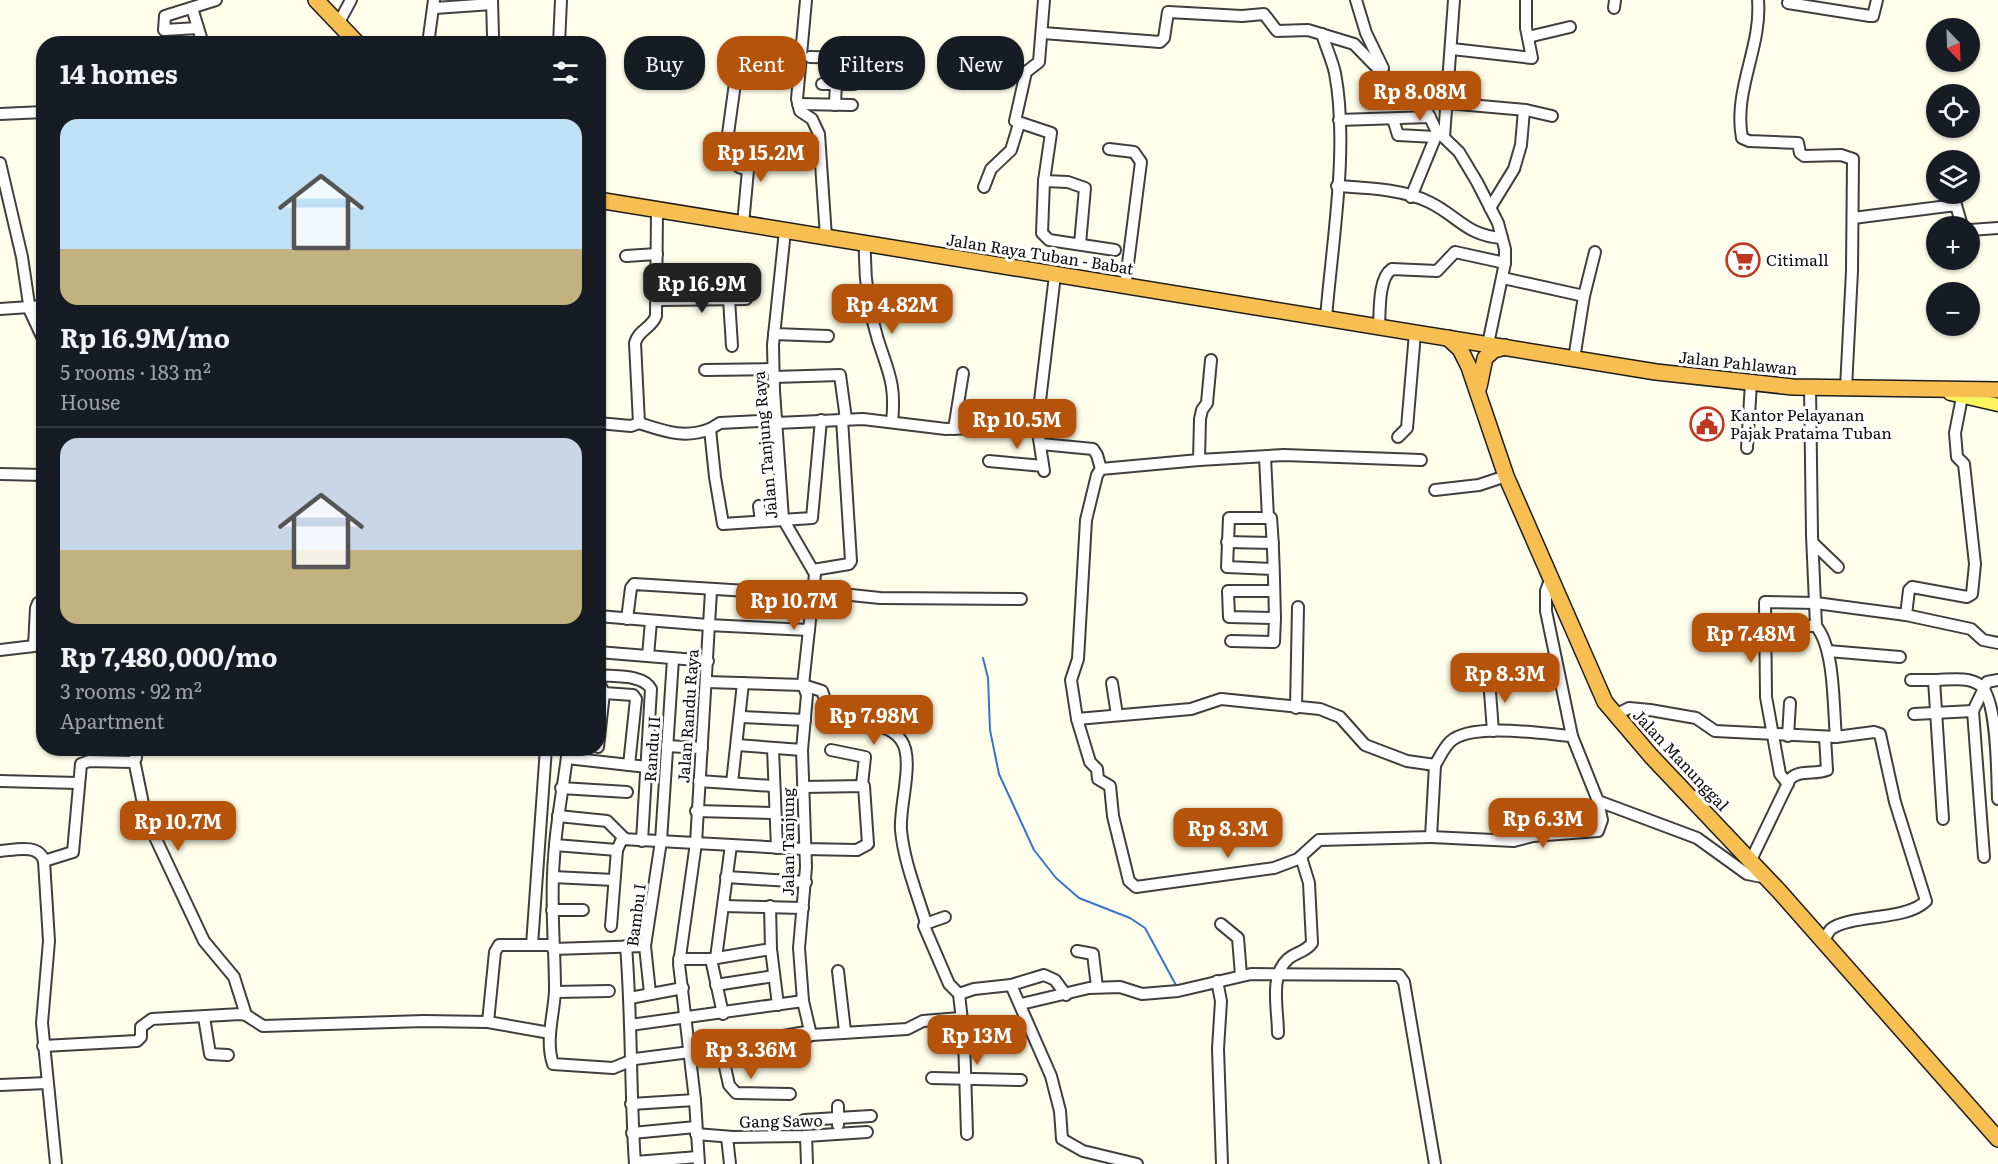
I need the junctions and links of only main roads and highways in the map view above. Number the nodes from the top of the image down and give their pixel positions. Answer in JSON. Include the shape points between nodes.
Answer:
{"nodes":[{"id":1,"x":316,"y":0,"type":"edge"},
{"id":2,"x":350,"y":36,"type":"edge"},
{"id":3,"x":606,"y":201,"type":"edge"},
{"id":4,"x":1448,"y":338,"type":"junction"},
{"id":5,"x":1482,"y":343,"type":"joint"},
{"id":6,"x":1505,"y":347,"type":"junction"},
{"id":7,"x":1998,"y":390,"type":"edge"},
{"id":8,"x":1932,"y":391,"type":"junction"},
{"id":9,"x":1479,"y":398,"type":"junction"},
{"id":10,"x":1998,"y":405,"type":"edge"},
{"id":11,"x":1998,"y":1138,"type":"edge"}],
"edges":[{"from":1,"to":2,"type":"highway"},
{"from":3,"to":4,"type":"highway","name":"Jalan Raya Tuban - Babat"},
{"from":4,"to":5,"type":"highway","name":"Jalan Raya Tuban - Babat"},
{"from":4,"to":9,"type":"highway","name":"Jalan Manunggal","via":[[1466,361]]},
{"from":5,"to":6,"type":"highway","name":"Jalan Pahlawan"},
{"from":6,"to":8,"type":"highway","name":"Jalan Pahlawan","via":[[1751,384]]},
{"from":6,"to":9,"type":"highway","via":[[1494,350],[1483,360]]},
{"from":7,"to":8,"type":"highway"},
{"from":8,"to":10,"type":"main road","name":"Jalan Pahlawan"},
{"from":9,"to":11,"type":"highway","name":"Jalan Manunggal","via":[[1506,476],[1600,694]]}]}
